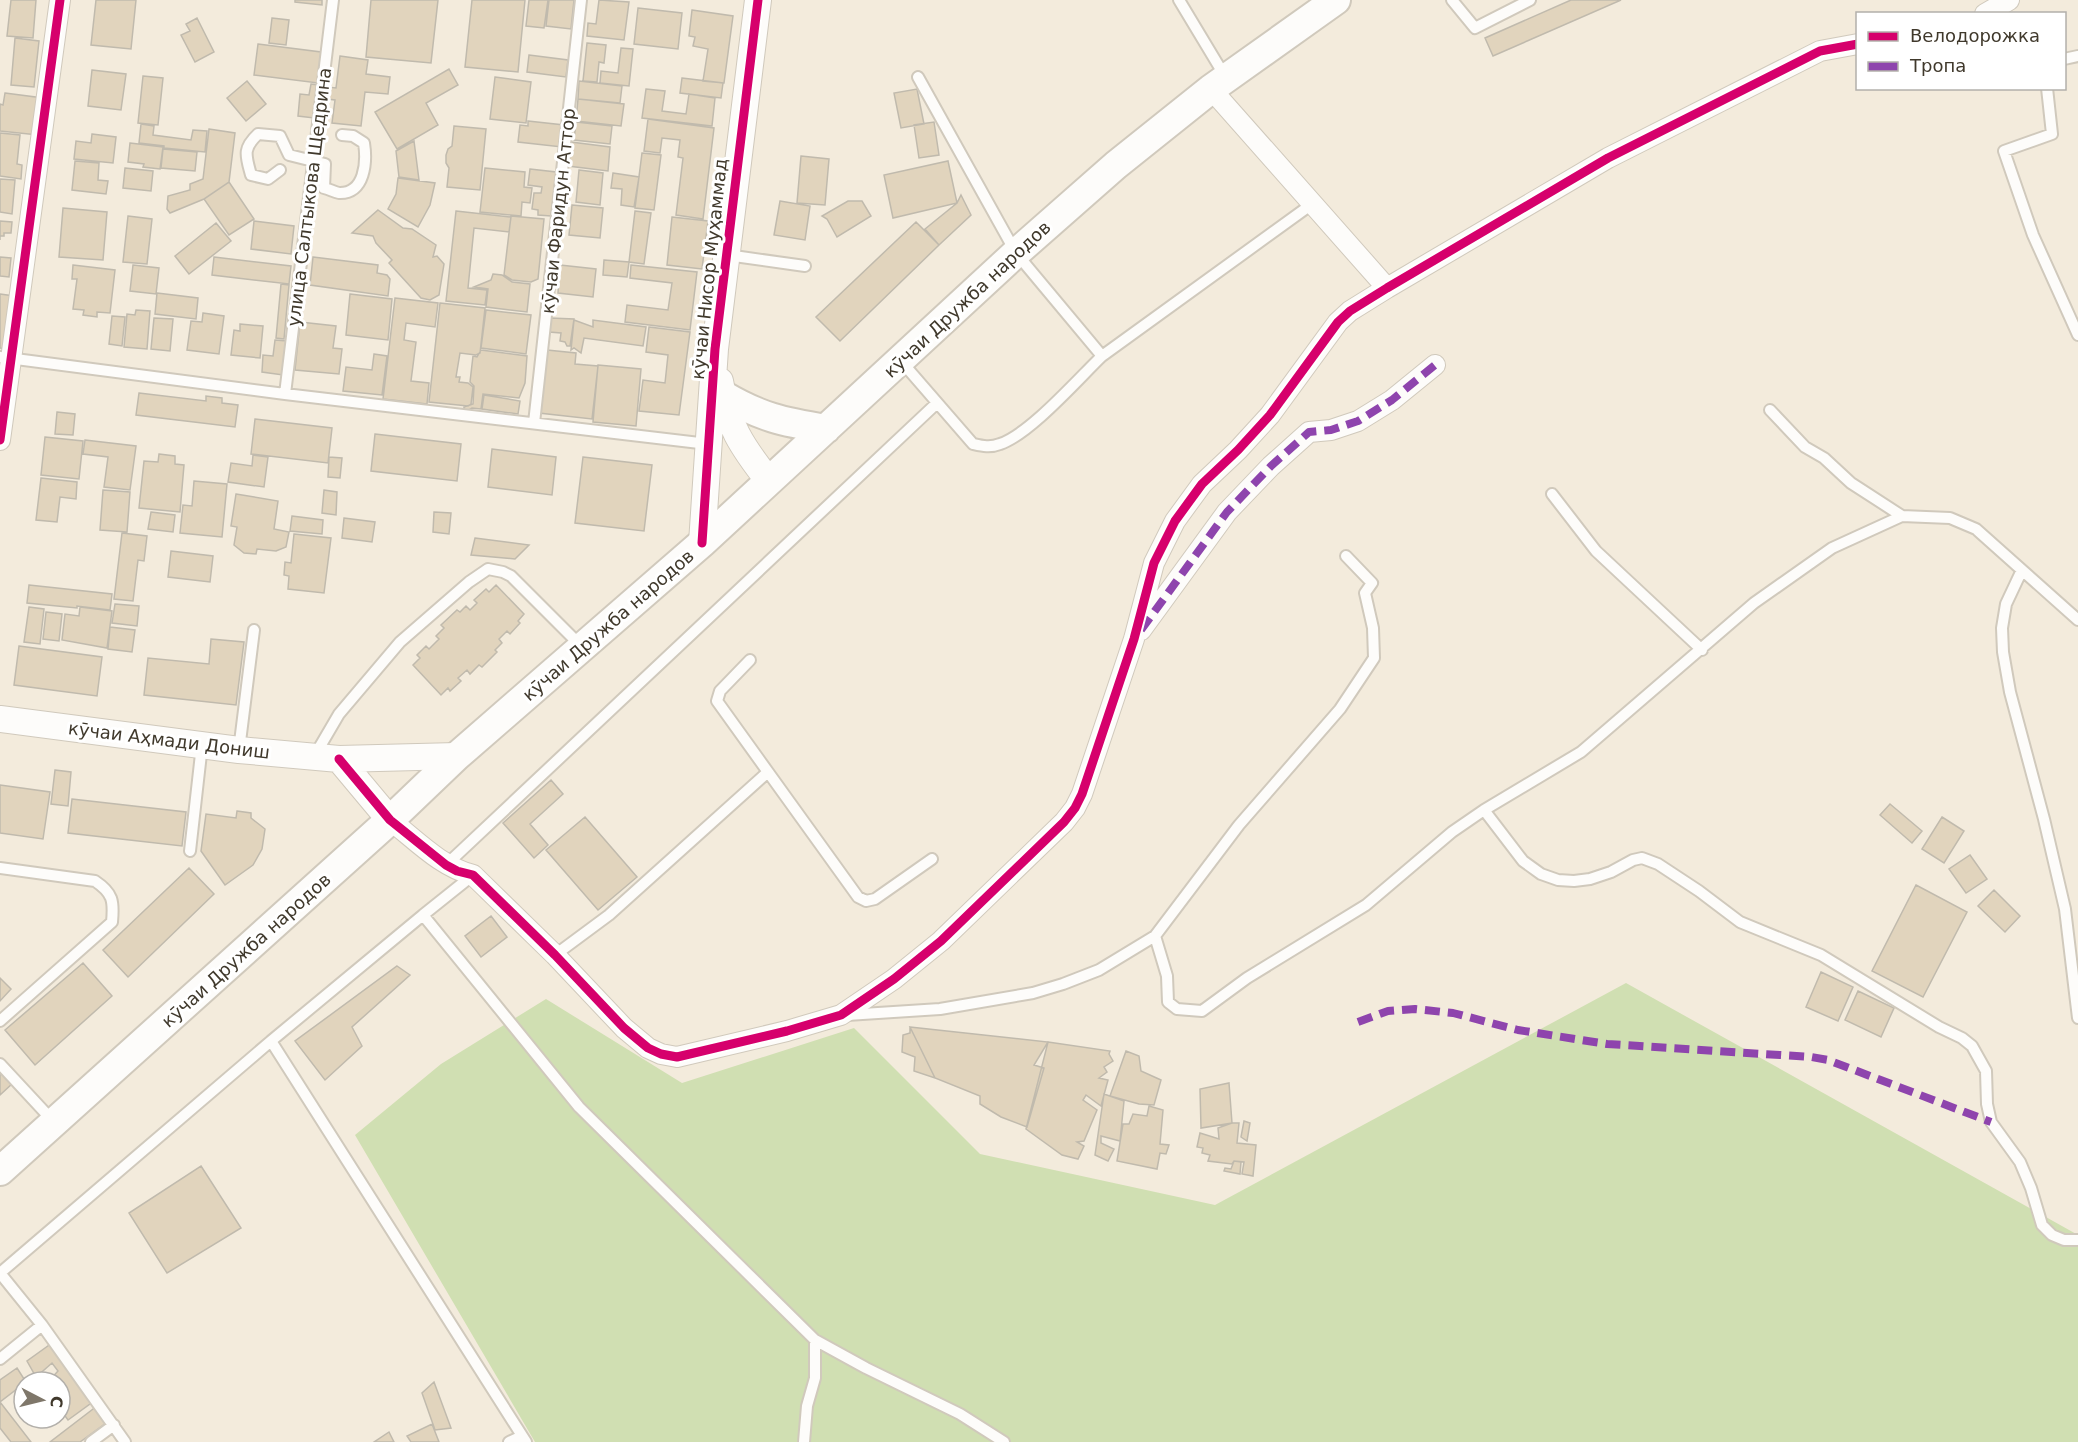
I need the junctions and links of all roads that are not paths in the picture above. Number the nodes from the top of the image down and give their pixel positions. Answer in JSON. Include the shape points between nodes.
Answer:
{"nodes":[{"id":1,"x":60,"y":0,"type":"edge"},
{"id":2,"x":333,"y":0,"type":"edge"},
{"id":3,"x":581,"y":0,"type":"edge"},
{"id":4,"x":758,"y":0,"type":"edge"},
{"id":5,"x":1179,"y":0,"type":"edge"},
{"id":6,"x":1336,"y":0,"type":"edge"},
{"id":7,"x":1452,"y":0,"type":"edge"},
{"id":8,"x":1530,"y":0,"type":"edge"},
{"id":9,"x":2009,"y":0,"type":"edge"},
{"id":10,"x":1988,"y":12,"type":"edge"},
{"id":11,"x":1856,"y":44,"type":"edge"},
{"id":12,"x":918,"y":77,"type":"dead end"},
{"id":13,"x":1218,"y":83,"type":"junction"},
{"id":14,"x":2047,"y":90,"type":"edge"},
{"id":15,"x":342,"y":135,"type":"dead end"},
{"id":16,"x":313,"y":162,"type":"junction"},
{"id":17,"x":280,"y":170,"type":"dead end"},
{"id":18,"x":1312,"y":204,"type":"junction"},
{"id":19,"x":1016,"y":252,"type":"junction"},
{"id":20,"x":726,"y":255,"type":"junction"},
{"id":21,"x":805,"y":266,"type":"dead end"},
{"id":22,"x":1387,"y":288,"type":"junction"},
{"id":23,"x":2078,"y":335,"type":"edge"},
{"id":24,"x":715,"y":349,"type":"junction"},
{"id":25,"x":1102,"y":356,"type":"junction"},
{"id":26,"x":6,"y":357,"type":"edge"},
{"id":27,"x":901,"y":360,"type":"junction"},
{"id":28,"x":1435,"y":365,"type":"dead end"},
{"id":29,"x":285,"y":394,"type":"junction"},
{"id":30,"x":723,"y":395,"type":"junction"},
{"id":31,"x":938,"y":403,"type":"junction"},
{"id":32,"x":1770,"y":410,"type":"dead end"},
{"id":33,"x":534,"y":423,"type":"junction"},
{"id":34,"x":826,"y":429,"type":"junction"},
{"id":35,"x":0,"y":440,"type":"edge"},
{"id":36,"x":708,"y":444,"type":"junction"},
{"id":37,"x":769,"y":481,"type":"junction"},
{"id":38,"x":1552,"y":494,"type":"dead end"},
{"id":39,"x":1902,"y":516,"type":"junction"},
{"id":40,"x":702,"y":543,"type":"junction"},
{"id":41,"x":1346,"y":556,"type":"dead end"},
{"id":42,"x":2022,"y":570,"type":"junction"},
{"id":43,"x":2078,"y":620,"type":"edge"},
{"id":44,"x":254,"y":630,"type":"dead end"},
{"id":45,"x":1134,"y":639,"type":"junction"},
{"id":46,"x":582,"y":648,"type":"junction"},
{"id":47,"x":1702,"y":650,"type":"junction"},
{"id":48,"x":750,"y":660,"type":"dead end"},
{"id":49,"x":0,"y":720,"type":"edge"},
{"id":50,"x":202,"y":745,"type":"junction"},
{"id":51,"x":239,"y":750,"type":"junction"},
{"id":52,"x":457,"y":756,"type":"junction"},
{"id":53,"x":326,"y":758,"type":"junction"},
{"id":54,"x":768,"y":772,"type":"junction"},
{"id":55,"x":1484,"y":810,"type":"junction"},
{"id":56,"x":390,"y":820,"type":"junction"},
{"id":57,"x":190,"y":851,"type":"dead end"},
{"id":58,"x":932,"y":859,"type":"dead end"},
{"id":59,"x":446,"y":865,"type":"junction"},
{"id":60,"x":0,"y":868,"type":"edge"},
{"id":61,"x":473,"y":875,"type":"junction"},
{"id":62,"x":423,"y":915,"type":"junction"},
{"id":63,"x":1155,"y":936,"type":"junction"},
{"id":64,"x":555,"y":955,"type":"junction"},
{"id":65,"x":841,"y":1015,"type":"junction"},
{"id":66,"x":2078,"y":1018,"type":"edge"},
{"id":67,"x":0,"y":1021,"type":"edge"},
{"id":68,"x":271,"y":1041,"type":"junction"},
{"id":69,"x":0,"y":1064,"type":"edge"},
{"id":70,"x":55,"y":1123,"type":"junction"},
{"id":71,"x":0,"y":1171,"type":"edge"},
{"id":72,"x":2078,"y":1240,"type":"edge"},
{"id":73,"x":0,"y":1273,"type":"edge"},
{"id":74,"x":42,"y":1325,"type":"junction"},
{"id":75,"x":815,"y":1340,"type":"junction"},
{"id":76,"x":0,"y":1359,"type":"edge"},
{"id":77,"x":114,"y":1425,"type":"junction"},
{"id":78,"x":524,"y":1439,"type":"edge"},
{"id":79,"x":92,"y":1442,"type":"edge"},
{"id":80,"x":125,"y":1442,"type":"edge"},
{"id":81,"x":509,"y":1442,"type":"edge"},
{"id":82,"x":804,"y":1442,"type":"edge"},
{"id":83,"x":1004,"y":1442,"type":"edge"}],
"edges":[{"from":1,"to":26,"type":"street"},
{"from":2,"to":16,"type":"lane","name":"улица Салтыкова Щедрина"},
{"from":3,"to":33,"type":"lane","name":"кӯчаи Фаридун Аттор"},
{"from":4,"to":20,"type":"street","name":"кӯчаи Нисор Муҳаммад"},
{"from":5,"to":13,"type":"lane"},
{"from":6,"to":13,"type":"main road","name":"кӯчаи Дружба народов"},
{"from":7,"to":8,"type":"lane","via":[[1475,28]]},
{"from":9,"to":10,"type":"street"},
{"from":11,"to":22,"type":"street","via":[[1820,51],[1608,158]]},
{"from":12,"to":19,"type":"lane"},
{"from":13,"to":18,"type":"street"},
{"from":13,"to":19,"type":"main road","name":"кӯчаи Дружба народов"},
{"from":14,"to":23,"type":"lane","via":[[2052,134],[2004,151],[2033,235]]},
{"from":15,"to":16,"type":"lane","via":[[364,143],[362,180],[353,189],[339,193],[324,188],[326,164]]},
{"from":16,"to":17,"type":"lane","via":[[289,154],[280,136],[258,134],[248,143],[246,156],[251,175],[268,179]]},
{"from":16,"to":29,"type":"lane","name":"улица Салтыкова Щедрина"},
{"from":18,"to":22,"type":"street"},
{"from":18,"to":25,"type":"lane"},
{"from":19,"to":25,"type":"lane"},
{"from":19,"to":27,"type":"main road","name":"кӯчаи Дружба народов"},
{"from":20,"to":21,"type":"lane"},
{"from":20,"to":24,"type":"street","name":"кӯчаи Нисор Муҳаммад"},
{"from":22,"to":45,"type":"street","via":[[1338,322],[1270,415],[1202,484],[1175,521],[1154,563]]},
{"from":24,"to":30,"type":"street","name":"кӯчаи Нисор Муҳаммад"},
{"from":24,"to":36,"type":"street","name":"кӯчаи Нисор Муҳаммад"},
{"from":25,"to":31,"type":"lane","via":[[1027,428],[1000,444],[973,444]]},
{"from":26,"to":29,"type":"lane"},
{"from":26,"to":35,"type":"street"},
{"from":27,"to":31,"type":"lane"},
{"from":27,"to":34,"type":"main road","name":"кӯчаи Дружба народов"},
{"from":28,"to":45,"type":"street","via":[[1392,400],[1358,421],[1309,432],[1271,466],[1227,512]]},
{"from":29,"to":33,"type":"lane"},
{"from":30,"to":34,"type":"main road","via":[[767,417]]},
{"from":30,"to":37,"type":"street","name":"кӯчаи Нисор Муҳаммад","via":[[739,441]]},
{"from":31,"to":59,"type":"lane"},
{"from":32,"to":39,"type":"lane","via":[[1805,447]]},
{"from":33,"to":36,"type":"lane"},
{"from":34,"to":37,"type":"main road","name":"кӯчаи Дружба народов"},
{"from":36,"to":40,"type":"street","name":"кӯчаи Нисор Муҳаммад"},
{"from":37,"to":40,"type":"main road","name":"кӯчаи Дружба народов"},
{"from":38,"to":47,"type":"lane","via":[[1596,551]]},
{"from":39,"to":42,"type":"lane","via":[[1950,518],[1976,529]]},
{"from":39,"to":47,"type":"lane","via":[[1832,548],[1754,603]]},
{"from":40,"to":46,"type":"main road","name":"кӯчаи Дружба народов"},
{"from":41,"to":63,"type":"lane","via":[[1372,583],[1365,593],[1373,628],[1374,658],[1340,710],[1239,825]]},
{"from":42,"to":43,"type":"lane"},
{"from":42,"to":66,"type":"lane","via":[[2006,604],[2003,652],[2065,909]]},
{"from":44,"to":51,"type":"lane"},
{"from":45,"to":65,"type":"street","via":[[1075,808],[941,941]]},
{"from":46,"to":52,"type":"main road","name":"кӯчаи Дружба народов"},
{"from":46,"to":53,"type":"lane","via":[[511,576],[488,569],[400,642],[339,714]]},
{"from":47,"to":55,"type":"lane","via":[[1581,752]]},
{"from":48,"to":54,"type":"lane","via":[[720,691],[717,701]]},
{"from":49,"to":50,"type":"street","name":"кӯчаи Аҳмади Дониш"},
{"from":50,"to":51,"type":"street","name":"кӯчаи Аҳмади Дониш"},
{"from":50,"to":57,"type":"lane"},
{"from":51,"to":53,"type":"street","name":"кӯчаи Аҳмади Дониш"},
{"from":52,"to":53,"type":"street","name":"кӯчаи Аҳмади Дониш"},
{"from":52,"to":56,"type":"main road","name":"кӯчаи Дружба народов"},
{"from":53,"to":56,"type":"street"},
{"from":54,"to":58,"type":"lane","via":[[858,897],[866,901],[875,899]]},
{"from":54,"to":64,"type":"lane","via":[[609,915]]},
{"from":55,"to":63,"type":"lane","via":[[1366,905],[1246,978],[1202,1011],[1177,1009],[1168,1002],[1167,976]]},
{"from":55,"to":72,"type":"lane","via":[[1523,861],[1541,874],[1574,881],[1611,872],[1642,858],[1658,864],[1740,922],[1821,955],[1962,1038],[1972,1046],[1986,1071],[1991,1122],[2020,1162],[2042,1225],[2064,1240]]},
{"from":56,"to":59,"type":"street"},
{"from":56,"to":70,"type":"main road","name":"кӯчаи Дружба народов"},
{"from":59,"to":61,"type":"street"},
{"from":60,"to":67,"type":"lane","via":[[95,882],[107,890],[114,905],[112,922]]},
{"from":61,"to":62,"type":"lane"},
{"from":61,"to":64,"type":"street"},
{"from":62,"to":68,"type":"lane"},
{"from":62,"to":75,"type":"lane","via":[[579,1107]]},
{"from":63,"to":65,"type":"lane","via":[[1099,970],[1033,993],[940,1009]]},
{"from":64,"to":65,"type":"street","via":[[624,1028],[661,1054],[677,1057]]},
{"from":68,"to":73,"type":"lane"},
{"from":68,"to":78,"type":"lane"},
{"from":69,"to":70,"type":"lane"},
{"from":70,"to":71,"type":"main road","name":"кӯчаи Дружба народов"},
{"from":73,"to":74,"type":"lane"},
{"from":74,"to":76,"type":"lane"},
{"from":74,"to":77,"type":"lane"},
{"from":75,"to":82,"type":"lane","via":[[815,1378],[807,1406]]},
{"from":75,"to":83,"type":"lane","via":[[960,1414]]},
{"from":77,"to":79,"type":"lane"},
{"from":77,"to":80,"type":"lane"},
{"from":78,"to":81,"type":"lane"}]}
